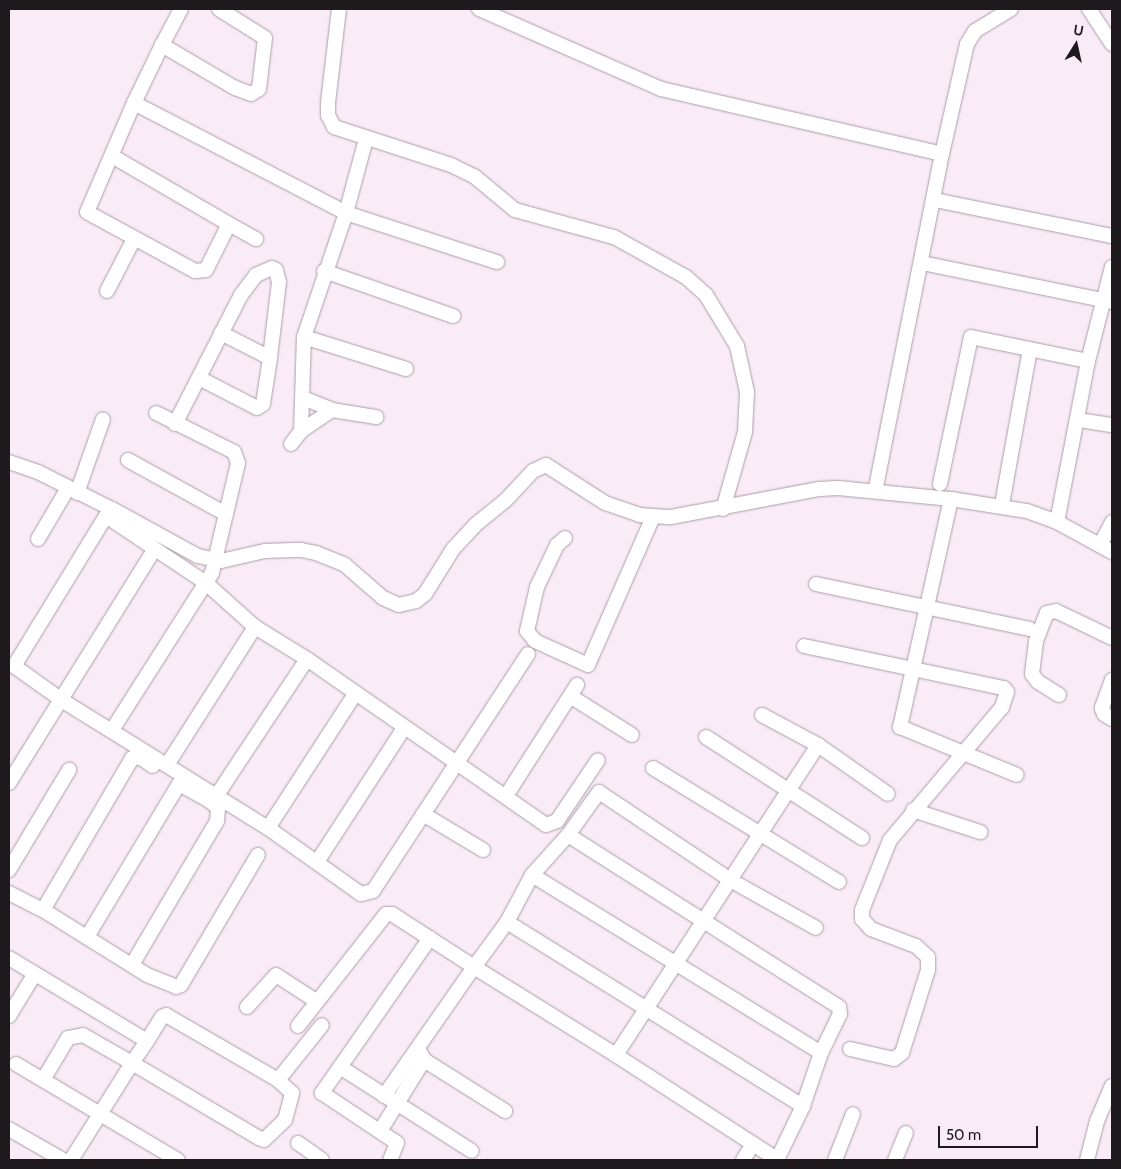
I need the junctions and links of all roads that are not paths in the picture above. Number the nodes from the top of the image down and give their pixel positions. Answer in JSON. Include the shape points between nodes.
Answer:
{"nodes":[{"id":1,"x":181,"y":9,"type":"edge"},
{"id":2,"x":220,"y":9,"type":"edge"},
{"id":3,"x":339,"y":9,"type":"edge"},
{"id":4,"x":479,"y":9,"type":"edge"},
{"id":5,"x":1011,"y":9,"type":"edge"},
{"id":6,"x":1089,"y":9,"type":"edge"},
{"id":7,"x":1112,"y":44,"type":"edge"},
{"id":8,"x":162,"y":45,"type":"junction"},
{"id":9,"x":134,"y":103,"type":"junction"},
{"id":10,"x":366,"y":139,"type":"junction"},
{"id":11,"x":942,"y":154,"type":"junction"},
{"id":12,"x":112,"y":156,"type":"junction"},
{"id":13,"x":935,"y":200,"type":"junction"},
{"id":14,"x":346,"y":213,"type":"junction"},
{"id":15,"x":229,"y":224,"type":"junction"},
{"id":16,"x":1112,"y":236,"type":"edge"},
{"id":17,"x":134,"y":239,"type":"junction"},
{"id":18,"x":256,"y":239,"type":"dead end"},
{"id":19,"x":497,"y":262,"type":"dead end"},
{"id":20,"x":922,"y":263,"type":"junction"},
{"id":21,"x":1112,"y":267,"type":"edge"},
{"id":22,"x":324,"y":270,"type":"junction"},
{"id":23,"x":107,"y":292,"type":"dead end"},
{"id":24,"x":1109,"y":301,"type":"edge"},
{"id":25,"x":453,"y":316,"type":"dead end"},
{"id":26,"x":221,"y":333,"type":"junction"},
{"id":27,"x":304,"y":337,"type":"junction"},
{"id":28,"x":1030,"y":349,"type":"junction"},
{"id":29,"x":270,"y":358,"type":"junction"},
{"id":30,"x":1088,"y":361,"type":"junction"},
{"id":31,"x":406,"y":369,"type":"dead end"},
{"id":32,"x":199,"y":378,"type":"junction"},
{"id":33,"x":303,"y":398,"type":"junction"},
{"id":34,"x":332,"y":410,"type":"junction"},
{"id":35,"x":156,"y":413,"type":"dead end"},
{"id":36,"x":376,"y":417,"type":"dead end"},
{"id":37,"x":103,"y":418,"type":"dead end"},
{"id":38,"x":1079,"y":420,"type":"junction"},
{"id":39,"x":175,"y":424,"type":"junction"},
{"id":40,"x":1112,"y":425,"type":"edge"},
{"id":41,"x":301,"y":432,"type":"junction"},
{"id":42,"x":291,"y":444,"type":"dead end"},
{"id":43,"x":128,"y":460,"type":"dead end"},
{"id":44,"x":9,"y":462,"type":"edge"},
{"id":45,"x":940,"y":484,"type":"dead end"},
{"id":46,"x":876,"y":487,"type":"dead end"},
{"id":47,"x":72,"y":491,"type":"junction"},
{"id":48,"x":951,"y":499,"type":"junction"},
{"id":49,"x":1003,"y":499,"type":"dead end"},
{"id":50,"x":723,"y":509,"type":"junction"},
{"id":51,"x":226,"y":514,"type":"junction"},
{"id":52,"x":653,"y":516,"type":"junction"},
{"id":53,"x":1057,"y":522,"type":"junction"},
{"id":54,"x":1112,"y":522,"type":"edge"},
{"id":55,"x":565,"y":538,"type":"dead end"},
{"id":56,"x":38,"y":539,"type":"dead end"},
{"id":57,"x":1106,"y":549,"type":"edge"},
{"id":58,"x":154,"y":550,"type":"junction"},
{"id":59,"x":216,"y":560,"type":"junction"},
{"id":60,"x":206,"y":583,"type":"junction"},
{"id":61,"x":816,"y":584,"type":"dead end"},
{"id":62,"x":927,"y":607,"type":"junction"},
{"id":63,"x":255,"y":627,"type":"junction"},
{"id":64,"x":1029,"y":629,"type":"dead end"},
{"id":65,"x":1112,"y":638,"type":"edge"},
{"id":66,"x":804,"y":646,"type":"dead end"},
{"id":67,"x":528,"y":654,"type":"dead end"},
{"id":68,"x":307,"y":659,"type":"junction"},
{"id":69,"x":11,"y":665,"type":"edge"},
{"id":70,"x":912,"y":670,"type":"junction"},
{"id":71,"x":1112,"y":680,"type":"edge"},
{"id":72,"x":355,"y":694,"type":"junction"},
{"id":73,"x":1059,"y":695,"type":"dead end"},
{"id":74,"x":63,"y":701,"type":"junction"},
{"id":75,"x":762,"y":715,"type":"dead end"},
{"id":76,"x":1112,"y":719,"type":"edge"},
{"id":77,"x":404,"y":728,"type":"junction"},
{"id":78,"x":112,"y":730,"type":"junction"},
{"id":79,"x":632,"y":735,"type":"dead end"},
{"id":80,"x":706,"y":737,"type":"dead end"},
{"id":81,"x":818,"y":745,"type":"junction"},
{"id":82,"x":962,"y":754,"type":"junction"},
{"id":83,"x":598,"y":760,"type":"dead end"},
{"id":84,"x":455,"y":762,"type":"junction"},
{"id":85,"x":167,"y":765,"type":"junction"},
{"id":86,"x":653,"y":768,"type":"dead end"},
{"id":87,"x":69,"y":770,"type":"dead end"},
{"id":88,"x":1017,"y":775,"type":"dead end"},
{"id":89,"x":9,"y":783,"type":"edge"},
{"id":90,"x":179,"y":784,"type":"junction"},
{"id":91,"x":788,"y":789,"type":"junction"},
{"id":92,"x":888,"y":794,"type":"dead end"},
{"id":93,"x":217,"y":795,"type":"junction"},
{"id":94,"x":506,"y":796,"type":"junction"},
{"id":95,"x":913,"y":810,"type":"junction"},
{"id":96,"x":422,"y":814,"type":"junction"},
{"id":97,"x":268,"y":828,"type":"junction"},
{"id":98,"x":980,"y":832,"type":"dead end"},
{"id":99,"x":568,"y":835,"type":"junction"},
{"id":100,"x":761,"y":836,"type":"junction"},
{"id":101,"x":862,"y":838,"type":"dead end"},
{"id":102,"x":482,"y":850,"type":"dead end"},
{"id":103,"x":258,"y":855,"type":"dead end"},
{"id":104,"x":317,"y":862,"type":"junction"},
{"id":105,"x":9,"y":870,"type":"edge"},
{"id":106,"x":532,"y":875,"type":"junction"},
{"id":107,"x":732,"y":881,"type":"junction"},
{"id":108,"x":839,"y":882,"type":"dead end"},
{"id":109,"x":9,"y":893,"type":"edge"},
{"id":110,"x":43,"y":910,"type":"junction"},
{"id":111,"x":704,"y":919,"type":"junction"},
{"id":112,"x":507,"y":922,"type":"junction"},
{"id":113,"x":816,"y":928,"type":"dead end"},
{"id":114,"x":87,"y":937,"type":"junction"},
{"id":115,"x":430,"y":938,"type":"junction"},
{"id":116,"x":9,"y":958,"type":"edge"},
{"id":117,"x":675,"y":962,"type":"junction"},
{"id":118,"x":132,"y":965,"type":"junction"},
{"id":119,"x":474,"y":967,"type":"junction"},
{"id":120,"x":34,"y":975,"type":"junction"},
{"id":121,"x":316,"y":1001,"type":"junction"},
{"id":122,"x":247,"y":1007,"type":"dead end"},
{"id":123,"x":647,"y":1008,"type":"junction"},
{"id":124,"x":9,"y":1016,"type":"edge"},
{"id":125,"x":322,"y":1025,"type":"dead end"},
{"id":126,"x":298,"y":1026,"type":"dead end"},
{"id":127,"x":147,"y":1041,"type":"junction"},
{"id":128,"x":850,"y":1049,"type":"dead end"},
{"id":129,"x":821,"y":1053,"type":"junction"},
{"id":130,"x":421,"y":1054,"type":"junction"},
{"id":131,"x":616,"y":1055,"type":"junction"},
{"id":132,"x":132,"y":1063,"type":"junction"},
{"id":133,"x":16,"y":1064,"type":"dead end"},
{"id":134,"x":340,"y":1067,"type":"junction"},
{"id":135,"x":43,"y":1080,"type":"junction"},
{"id":136,"x":278,"y":1080,"type":"junction"},
{"id":137,"x":1112,"y":1086,"type":"edge"},
{"id":138,"x":384,"y":1096,"type":"junction"},
{"id":139,"x":398,"y":1105,"type":"junction"},
{"id":140,"x":803,"y":1106,"type":"junction"},
{"id":141,"x":505,"y":1111,"type":"dead end"},
{"id":142,"x":101,"y":1113,"type":"junction"},
{"id":143,"x":853,"y":1114,"type":"dead end"},
{"id":144,"x":9,"y":1129,"type":"edge"},
{"id":145,"x":380,"y":1131,"type":"junction"},
{"id":146,"x":906,"y":1133,"type":"dead end"},
{"id":147,"x":298,"y":1143,"type":"dead end"},
{"id":148,"x":753,"y":1144,"type":"junction"},
{"id":149,"x":472,"y":1151,"type":"dead end"},
{"id":150,"x":63,"y":1160,"type":"edge"},
{"id":151,"x":72,"y":1160,"type":"edge"},
{"id":152,"x":178,"y":1160,"type":"edge"},
{"id":153,"x":322,"y":1160,"type":"edge"},
{"id":154,"x":390,"y":1160,"type":"edge"},
{"id":155,"x":743,"y":1160,"type":"edge"},
{"id":156,"x":778,"y":1160,"type":"edge"},
{"id":157,"x":835,"y":1160,"type":"edge"},
{"id":158,"x":895,"y":1160,"type":"edge"},
{"id":159,"x":1087,"y":1160,"type":"edge"}],
"edges":[{"from":1,"to":8,"type":"street"},
{"from":2,"to":8,"type":"street","via":[[265,38],[259,90],[256,92],[235,88]]},
{"from":3,"to":10,"type":"street","via":[[328,115],[334,126]]},
{"from":4,"to":11,"type":"street","via":[[661,89]]},
{"from":5,"to":11,"type":"street","via":[[975,31],[969,39]]},
{"from":6,"to":7,"type":"street"},
{"from":8,"to":9,"type":"street"},
{"from":9,"to":12,"type":"street"},
{"from":9,"to":14,"type":"street"},
{"from":10,"to":14,"type":"street"},
{"from":10,"to":50,"type":"street","via":[[451,165],[474,176],[515,210],[614,236],[686,277],[706,296],[737,346],[747,392],[745,432]]},
{"from":11,"to":13,"type":"street"},
{"from":12,"to":15,"type":"street"},
{"from":12,"to":17,"type":"street","via":[[86,212]]},
{"from":13,"to":16,"type":"street"},
{"from":13,"to":20,"type":"street"},
{"from":14,"to":19,"type":"street"},
{"from":14,"to":22,"type":"street"},
{"from":15,"to":17,"type":"street","via":[[209,266],[200,272]]},
{"from":15,"to":18,"type":"street"},
{"from":17,"to":23,"type":"street"},
{"from":20,"to":24,"type":"street"},
{"from":20,"to":46,"type":"street"},
{"from":21,"to":24,"type":"street"},
{"from":22,"to":25,"type":"street"},
{"from":22,"to":27,"type":"street"},
{"from":24,"to":30,"type":"street"},
{"from":26,"to":29,"type":"street"},
{"from":26,"to":29,"type":"street","via":[[250,281],[265,271],[276,270],[279,282]]},
{"from":26,"to":32,"type":"street"},
{"from":27,"to":31,"type":"street"},
{"from":27,"to":33,"type":"street"},
{"from":28,"to":30,"type":"street"},
{"from":28,"to":45,"type":"street","via":[[971,337]]},
{"from":28,"to":49,"type":"street"},
{"from":29,"to":32,"type":"street","via":[[260,408]]},
{"from":30,"to":38,"type":"street"},
{"from":32,"to":39,"type":"street"},
{"from":33,"to":34,"type":"street"},
{"from":33,"to":41,"type":"street"},
{"from":34,"to":36,"type":"street"},
{"from":34,"to":41,"type":"street"},
{"from":35,"to":39,"type":"street"},
{"from":37,"to":47,"type":"street"},
{"from":38,"to":40,"type":"street"},
{"from":38,"to":53,"type":"street"},
{"from":39,"to":51,"type":"street","via":[[236,454],[238,463]]},
{"from":41,"to":42,"type":"street"},
{"from":43,"to":51,"type":"street"},
{"from":44,"to":47,"type":"street","via":[[38,472]]},
{"from":47,"to":56,"type":"street"},
{"from":47,"to":59,"type":"street","via":[[112,508],[184,550]]},
{"from":48,"to":50,"type":"street","via":[[828,488]]},
{"from":48,"to":53,"type":"street","via":[[1017,510]]},
{"from":48,"to":62,"type":"street"},
{"from":50,"to":52,"type":"street"},
{"from":51,"to":59,"type":"street"},
{"from":52,"to":55,"type":"street","via":[[588,665],[535,641],[527,631],[537,587],[557,545]]},
{"from":52,"to":59,"type":"street","via":[[605,503],[550,467],[541,466],[475,525],[453,549],[425,594],[408,604],[391,604],[358,573],[316,553],[275,550]]},
{"from":53,"to":57,"type":"street"},
{"from":54,"to":57,"type":"street"},
{"from":58,"to":60,"type":"street"},
{"from":58,"to":69,"type":"street","via":[[106,516]]},
{"from":58,"to":74,"type":"street"},
{"from":59,"to":60,"type":"street"},
{"from":60,"to":63,"type":"street"},
{"from":60,"to":78,"type":"street"},
{"from":61,"to":62,"type":"street"},
{"from":62,"to":64,"type":"street"},
{"from":62,"to":70,"type":"street"},
{"from":63,"to":68,"type":"street"},
{"from":63,"to":85,"type":"street"},
{"from":65,"to":73,"type":"street","via":[[1056,611],[1046,613],[1036,641],[1032,674],[1038,682]]},
{"from":66,"to":70,"type":"street"},
{"from":67,"to":84,"type":"street"},
{"from":68,"to":72,"type":"street"},
{"from":68,"to":93,"type":"street"},
{"from":69,"to":74,"type":"street"},
{"from":70,"to":82,"type":"street","via":[[900,727]]},
{"from":70,"to":82,"type":"street","via":[[1007,690],[1002,707]]},
{"from":71,"to":76,"type":"street","via":[[1102,708],[1104,714]]},
{"from":72,"to":77,"type":"street"},
{"from":72,"to":97,"type":"street"},
{"from":74,"to":78,"type":"street"},
{"from":74,"to":89,"type":"street"},
{"from":75,"to":81,"type":"street"},
{"from":77,"to":84,"type":"street"},
{"from":77,"to":104,"type":"street"},
{"from":78,"to":85,"type":"street"},
{"from":79,"to":94,"type":"street","via":[[573,691]]},
{"from":80,"to":91,"type":"street"},
{"from":81,"to":91,"type":"street"},
{"from":81,"to":92,"type":"street"},
{"from":82,"to":88,"type":"street"},
{"from":82,"to":95,"type":"street"},
{"from":83,"to":94,"type":"street","via":[[553,825],[546,825]]},
{"from":84,"to":94,"type":"street"},
{"from":84,"to":96,"type":"street"},
{"from":85,"to":93,"type":"street"},
{"from":86,"to":100,"type":"street"},
{"from":87,"to":105,"type":"street"},
{"from":90,"to":110,"type":"street","via":[[141,758],[132,758]]},
{"from":90,"to":114,"type":"street"},
{"from":90,"to":118,"type":"street","via":[[216,806],[219,816]]},
{"from":91,"to":100,"type":"street"},
{"from":91,"to":101,"type":"street"},
{"from":93,"to":97,"type":"street"},
{"from":95,"to":98,"type":"street"},
{"from":95,"to":128,"type":"street","via":[[890,840],[861,913],[864,924],[922,949],[928,957],[928,970],[900,1056],[890,1059]]},
{"from":96,"to":102,"type":"street"},
{"from":96,"to":104,"type":"street","via":[[369,893],[356,892]]},
{"from":97,"to":104,"type":"street"},
{"from":99,"to":106,"type":"street"},
{"from":99,"to":107,"type":"street","via":[[599,792]]},
{"from":99,"to":111,"type":"street"},
{"from":100,"to":107,"type":"street"},
{"from":100,"to":108,"type":"street"},
{"from":103,"to":118,"type":"street","via":[[181,986],[170,987]]},
{"from":106,"to":112,"type":"street"},
{"from":106,"to":117,"type":"street"},
{"from":107,"to":111,"type":"street"},
{"from":107,"to":113,"type":"street"},
{"from":109,"to":110,"type":"street"},
{"from":110,"to":114,"type":"street"},
{"from":111,"to":117,"type":"street"},
{"from":111,"to":129,"type":"street","via":[[839,1007],[840,1014]]},
{"from":112,"to":119,"type":"street"},
{"from":112,"to":123,"type":"street"},
{"from":114,"to":118,"type":"street"},
{"from":115,"to":119,"type":"street"},
{"from":115,"to":121,"type":"street","via":[[386,914]]},
{"from":115,"to":134,"type":"street"},
{"from":116,"to":120,"type":"street"},
{"from":117,"to":123,"type":"street"},
{"from":117,"to":129,"type":"street"},
{"from":119,"to":130,"type":"street"},
{"from":119,"to":131,"type":"street"},
{"from":120,"to":124,"type":"street"},
{"from":120,"to":127,"type":"street"},
{"from":121,"to":122,"type":"street","via":[[276,975]]},
{"from":121,"to":126,"type":"street"},
{"from":123,"to":131,"type":"street"},
{"from":123,"to":140,"type":"street"},
{"from":125,"to":136,"type":"street"},
{"from":127,"to":132,"type":"street"},
{"from":127,"to":136,"type":"street","via":[[162,1017],[168,1016]]},
{"from":129,"to":140,"type":"street"},
{"from":130,"to":138,"type":"street"},
{"from":130,"to":139,"type":"street"},
{"from":130,"to":141,"type":"street"},
{"from":131,"to":148,"type":"street"},
{"from":132,"to":135,"type":"street","via":[[83,1035],[74,1035],[68,1038]]},
{"from":132,"to":136,"type":"street","via":[[264,1140],[284,1120],[292,1102],[292,1093]]},
{"from":132,"to":142,"type":"street"},
{"from":133,"to":135,"type":"street"},
{"from":134,"to":138,"type":"street"},
{"from":134,"to":145,"type":"street","via":[[323,1090],[324,1096]]},
{"from":135,"to":142,"type":"street"},
{"from":137,"to":159,"type":"street","via":[[1097,1121]]},
{"from":138,"to":139,"type":"street"},
{"from":139,"to":145,"type":"street"},
{"from":139,"to":149,"type":"street"},
{"from":140,"to":156,"type":"street"},
{"from":142,"to":151,"type":"street"},
{"from":142,"to":152,"type":"street"},
{"from":143,"to":157,"type":"street"},
{"from":144,"to":150,"type":"street"},
{"from":145,"to":154,"type":"street","via":[[397,1143]]},
{"from":146,"to":158,"type":"street"},
{"from":147,"to":153,"type":"street"},
{"from":148,"to":155,"type":"street"},
{"from":148,"to":156,"type":"street"}]}
